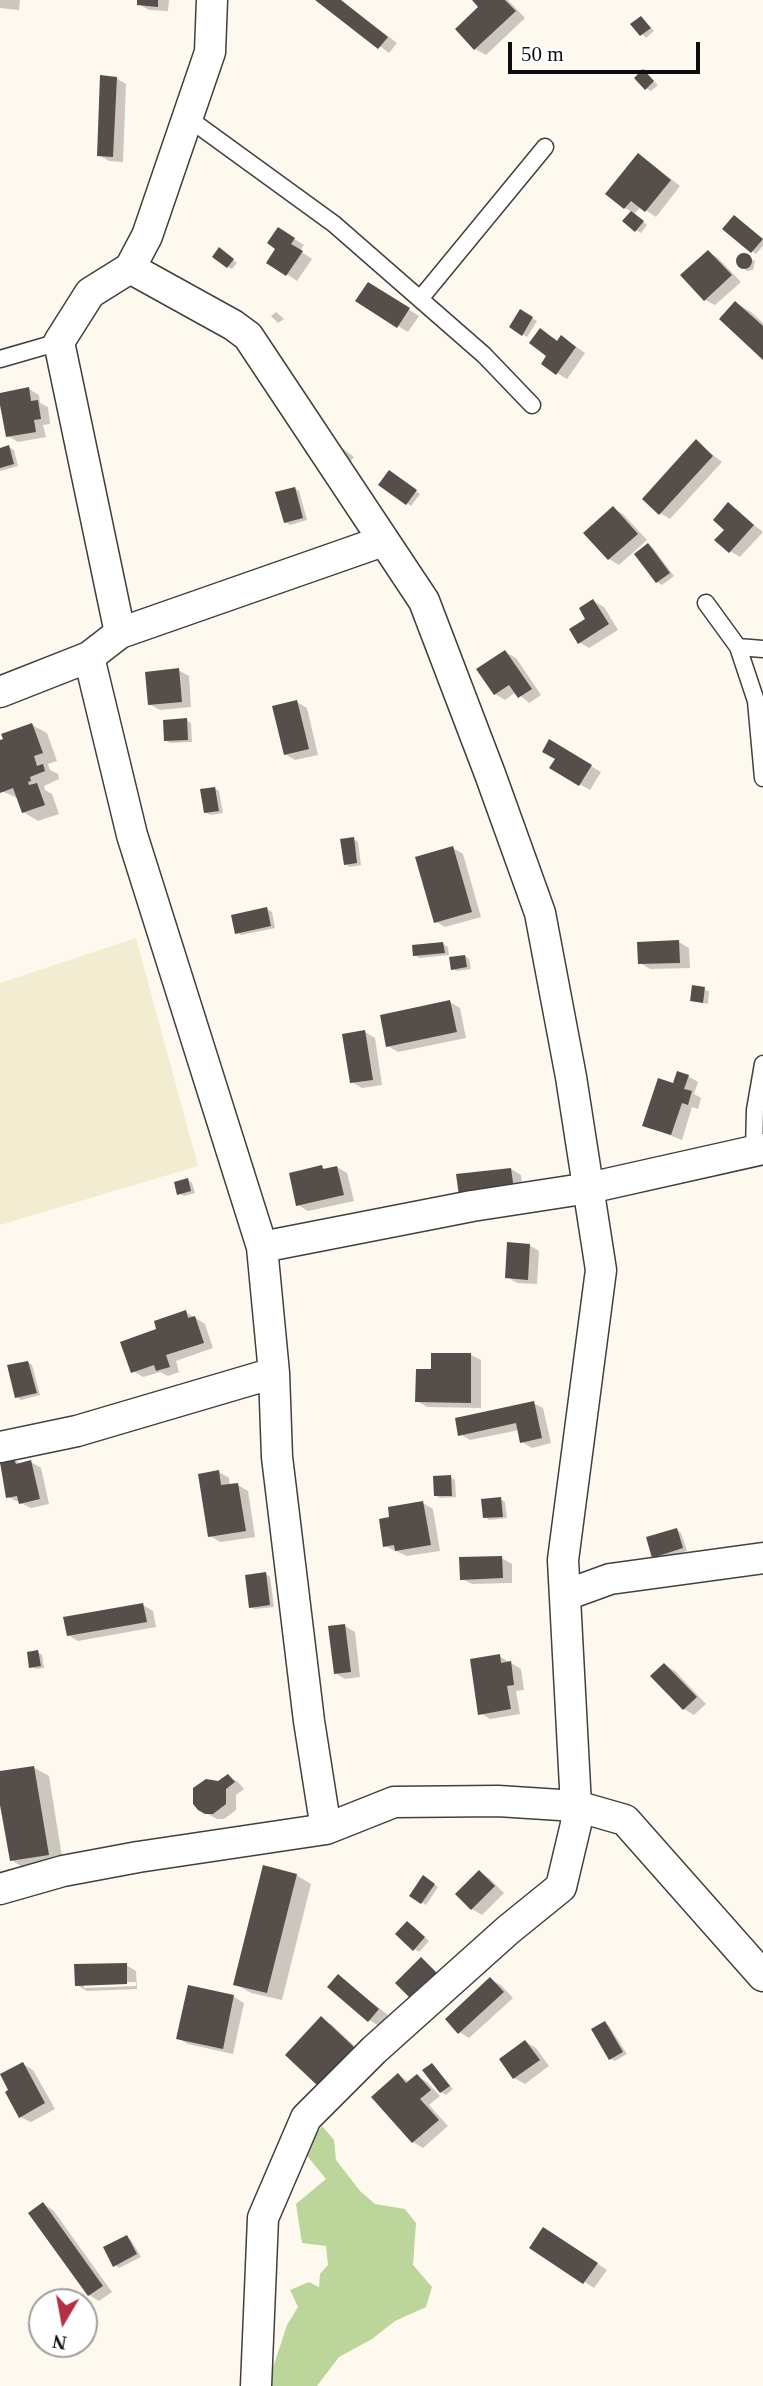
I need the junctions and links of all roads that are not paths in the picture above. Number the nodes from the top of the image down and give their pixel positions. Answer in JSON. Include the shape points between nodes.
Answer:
{"nodes":[{"id":1,"x":212,"y":0,"type":"edge"},
{"id":2,"x":188,"y":118,"type":"junction"},
{"id":3,"x":545,"y":147,"type":"dead end"},
{"id":4,"x":130,"y":268,"type":"junction"},
{"id":5,"x":420,"y":299,"type":"junction"},
{"id":6,"x":59,"y":342,"type":"junction"},
{"id":7,"x":0,"y":359,"type":"edge"},
{"id":8,"x":532,"y":405,"type":"dead end"},
{"id":9,"x":383,"y":541,"type":"junction"},
{"id":10,"x":706,"y":603,"type":"dead end"},
{"id":11,"x":120,"y":634,"type":"junction"},
{"id":12,"x":738,"y":647,"type":"junction"},
{"id":13,"x":763,"y":649,"type":"edge"},
{"id":14,"x":89,"y":657,"type":"junction"},
{"id":15,"x":0,"y":692,"type":"edge"},
{"id":16,"x":763,"y":778,"type":"edge"},
{"id":17,"x":763,"y":1064,"type":"edge"},
{"id":18,"x":758,"y":1150,"type":"edge"},
{"id":19,"x":589,"y":1188,"type":"junction"},
{"id":20,"x":262,"y":1247,"type":"junction"},
{"id":21,"x":274,"y":1373,"type":"junction"},
{"id":22,"x":0,"y":1447,"type":"edge"},
{"id":23,"x":763,"y":1558,"type":"edge"},
{"id":24,"x":566,"y":1595,"type":"junction"},
{"id":25,"x":576,"y":1806,"type":"junction"},
{"id":26,"x":326,"y":1829,"type":"junction"},
{"id":27,"x":0,"y":1889,"type":"edge"},
{"id":28,"x":763,"y":1976,"type":"edge"},
{"id":29,"x":256,"y":2386,"type":"edge"}],
"edges":[{"from":1,"to":2,"type":"street","via":[[210,52]]},
{"from":2,"to":4,"type":"street","via":[[147,236]]},
{"from":2,"to":5,"type":"lane","via":[[334,224]]},
{"from":3,"to":5,"type":"lane"},
{"from":4,"to":6,"type":"street","via":[[90,293]]},
{"from":4,"to":9,"type":"street","via":[[248,336]]},
{"from":5,"to":8,"type":"lane"},
{"from":6,"to":7,"type":"lane"},
{"from":6,"to":11,"type":"street"},
{"from":9,"to":11,"type":"street"},
{"from":9,"to":19,"type":"street","via":[[424,601],[540,913]]},
{"from":10,"to":12,"type":"lane"},
{"from":11,"to":14,"type":"street"},
{"from":12,"to":13,"type":"lane"},
{"from":12,"to":16,"type":"lane","via":[[756,701]]},
{"from":14,"to":15,"type":"street"},
{"from":14,"to":20,"type":"street","via":[[132,835]]},
{"from":17,"to":18,"type":"lane","via":[[755,1110]]},
{"from":18,"to":19,"type":"street"},
{"from":19,"to":20,"type":"street"},
{"from":19,"to":24,"type":"street","via":[[601,1270],[563,1560]]},
{"from":20,"to":21,"type":"street"},
{"from":21,"to":22,"type":"street","via":[[77,1432]]},
{"from":21,"to":26,"type":"street","via":[[277,1457]]},
{"from":23,"to":24,"type":"street","via":[[610,1579]]},
{"from":24,"to":25,"type":"street"},
{"from":25,"to":26,"type":"street","via":[[394,1802]]},
{"from":25,"to":28,"type":"street","via":[[625,1820]]},
{"from":25,"to":29,"type":"street","via":[[561,1887],[438,1992],[306,2118],[263,2218]]},
{"from":26,"to":27,"type":"street","via":[[138,1857]]}]}
